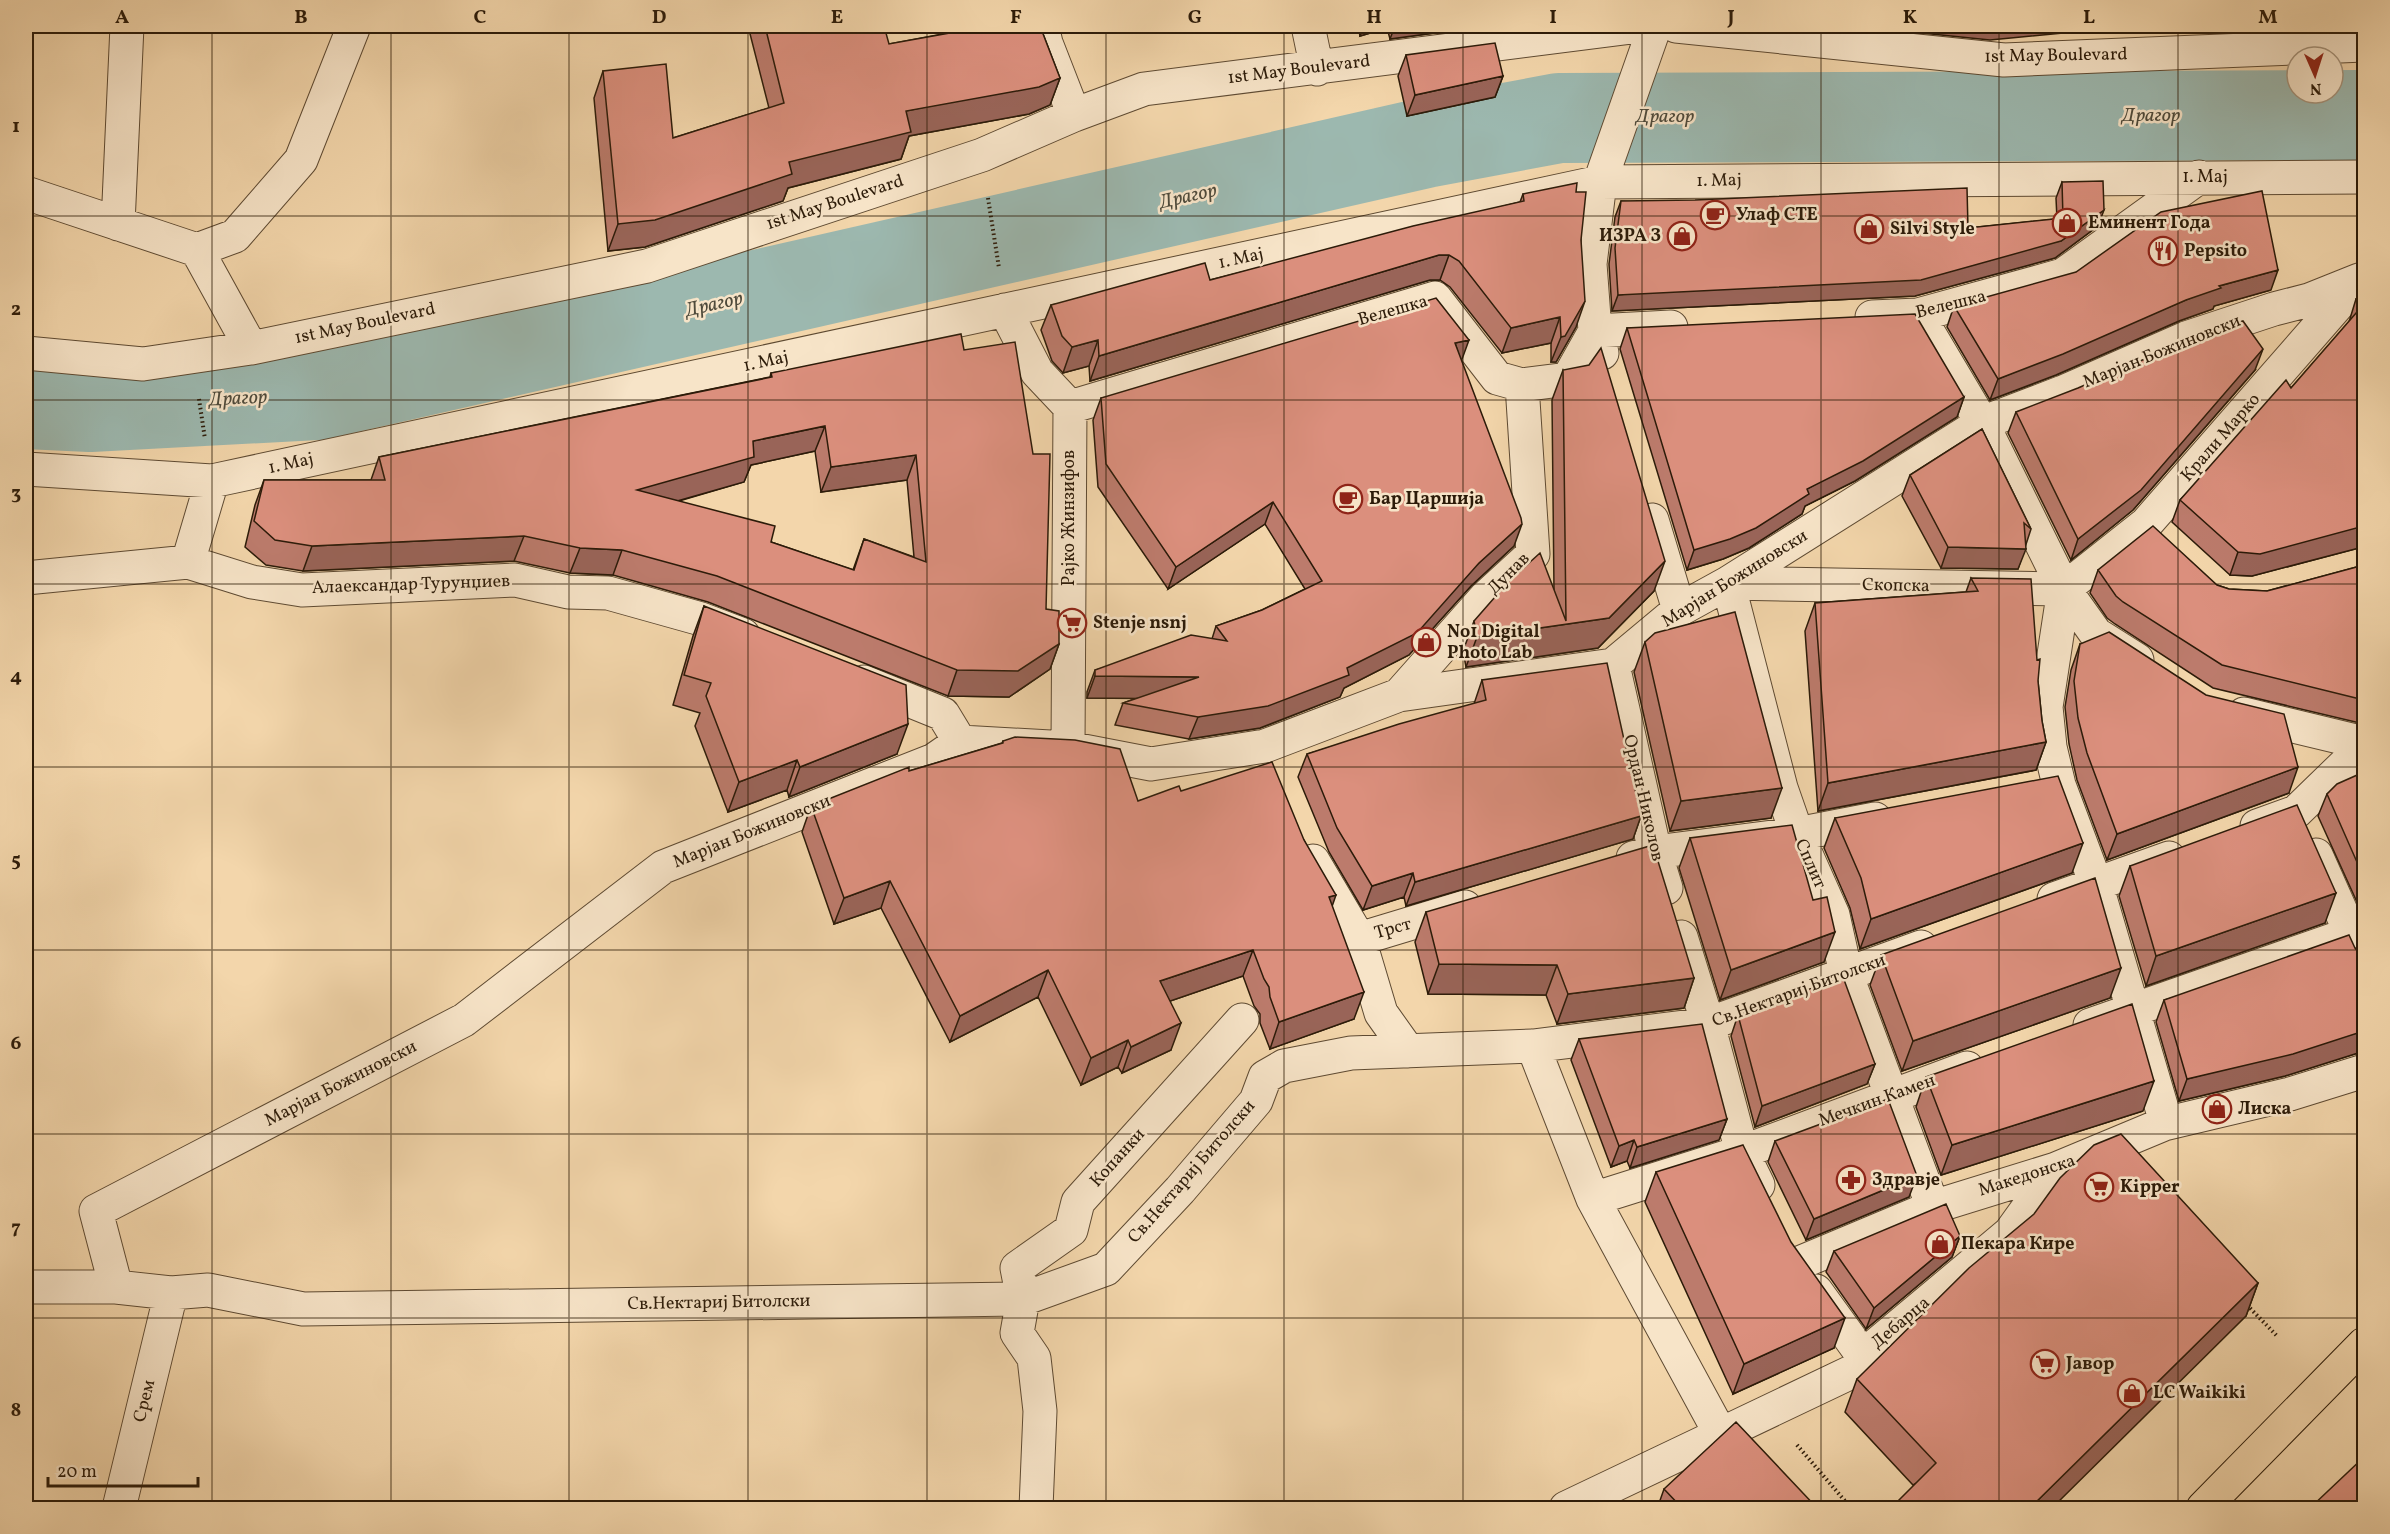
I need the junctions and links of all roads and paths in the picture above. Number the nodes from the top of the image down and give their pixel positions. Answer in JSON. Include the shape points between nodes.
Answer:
{"nodes":[{"id":1,"x":127,"y":26,"type":"edge"},
{"id":2,"x":354,"y":26,"type":"edge"},
{"id":3,"x":1042,"y":26,"type":"edge"},
{"id":4,"x":1308,"y":26,"type":"edge"},
{"id":5,"x":1640,"y":26,"type":"edge"},
{"id":6,"x":1655,"y":26,"type":"edge"},
{"id":7,"x":1676,"y":26,"type":"edge"},
{"id":8,"x":2364,"y":45,"type":"edge"},
{"id":9,"x":1317,"y":69,"type":"junction"},
{"id":10,"x":1074,"y":115,"type":"junction"},
{"id":11,"x":2199,"y":177,"type":"junction"},
{"id":12,"x":2364,"y":177,"type":"edge"},
{"id":13,"x":1600,"y":182,"type":"junction"},
{"id":14,"x":26,"y":193,"type":"edge"},
{"id":15,"x":987,"y":194,"type":"dead end"},
{"id":16,"x":118,"y":224,"type":"junction"},
{"id":17,"x":198,"y":250,"type":"junction"},
{"id":18,"x":1000,"y":273,"type":"dead end"},
{"id":19,"x":2362,"y":277,"type":"edge"},
{"id":20,"x":1005,"y":310,"type":"junction"},
{"id":21,"x":1918,"y":315,"type":"junction"},
{"id":22,"x":1846,"y":318,"type":"edge"},
{"id":23,"x":1703,"y":326,"type":"edge"},
{"id":24,"x":1595,"y":331,"type":"junction"},
{"id":25,"x":251,"y":348,"type":"junction"},
{"id":26,"x":26,"y":353,"type":"edge"},
{"id":27,"x":1522,"y":385,"type":"junction"},
{"id":28,"x":1612,"y":387,"type":"edge"},
{"id":29,"x":199,"y":395,"type":"dead end"},
{"id":30,"x":1070,"y":407,"type":"junction"},
{"id":31,"x":1982,"y":423,"type":"junction"},
{"id":32,"x":206,"y":441,"type":"dead end"},
{"id":33,"x":26,"y":469,"type":"edge"},
{"id":34,"x":212,"y":481,"type":"junction"},
{"id":35,"x":1642,"y":487,"type":"edge"},
{"id":36,"x":2146,"y":524,"type":"junction"},
{"id":37,"x":2171,"y":547,"type":"edge"},
{"id":38,"x":188,"y":562,"type":"junction"},
{"id":39,"x":26,"y":578,"type":"edge"},
{"id":40,"x":1728,"y":583,"type":"junction"},
{"id":41,"x":2064,"y":589,"type":"junction"},
{"id":42,"x":1679,"y":610,"type":"junction"},
{"id":43,"x":767,"y":645,"type":"edge"},
{"id":44,"x":1612,"y":665,"type":"junction"},
{"id":45,"x":833,"y":670,"type":"edge"},
{"id":46,"x":2166,"y":679,"type":"edge"},
{"id":47,"x":1399,"y":695,"type":"junction"},
{"id":48,"x":2217,"y":708,"type":"edge"},
{"id":49,"x":960,"y":742,"type":"junction"},
{"id":50,"x":2364,"y":745,"type":"edge"},
{"id":51,"x":1265,"y":746,"type":"junction"},
{"id":52,"x":1068,"y":748,"type":"junction"},
{"id":53,"x":1278,"y":777,"type":"edge"},
{"id":54,"x":2060,"y":785,"type":"junction"},
{"id":55,"x":2025,"y":791,"type":"edge"},
{"id":56,"x":2296,"y":812,"type":"junction"},
{"id":57,"x":1900,"y":815,"type":"edge"},
{"id":58,"x":1299,"y":829,"type":"edge"},
{"id":59,"x":1797,"y":834,"type":"junction"},
{"id":60,"x":2229,"y":836,"type":"edge"},
{"id":61,"x":2196,"y":848,"type":"edge"},
{"id":62,"x":1654,"y":852,"type":"junction"},
{"id":63,"x":1609,"y":865,"type":"edge"},
{"id":64,"x":2096,"y":884,"type":"junction"},
{"id":65,"x":1495,"y":899,"type":"edge"},
{"id":66,"x":2031,"y":908,"type":"edge"},
{"id":67,"x":2358,"y":931,"type":"edge"},
{"id":68,"x":1359,"y":939,"type":"junction"},
{"id":69,"x":1944,"y":939,"type":"edge"},
{"id":70,"x":2364,"y":963,"type":"edge"},
{"id":71,"x":1846,"y":974,"type":"junction"},
{"id":72,"x":2134,"y":1010,"type":"junction"},
{"id":73,"x":1242,"y":1020,"type":"dead end"},
{"id":74,"x":1708,"y":1024,"type":"junction"},
{"id":75,"x":2057,"y":1037,"type":"edge"},
{"id":76,"x":1533,"y":1046,"type":"junction"},
{"id":77,"x":1408,"y":1051,"type":"junction"},
{"id":78,"x":1991,"y":1060,"type":"edge"},
{"id":79,"x":2364,"y":1071,"type":"edge"},
{"id":80,"x":1892,"y":1095,"type":"junction"},
{"id":81,"x":2164,"y":1124,"type":"junction"},
{"id":82,"x":1742,"y":1152,"type":"junction"},
{"id":83,"x":2056,"y":1169,"type":"junction"},
{"id":84,"x":1593,"y":1199,"type":"junction"},
{"id":85,"x":1933,"y":1207,"type":"junction"},
{"id":86,"x":1797,"y":1264,"type":"junction"},
{"id":87,"x":26,"y":1287,"type":"edge"},
{"id":88,"x":116,"y":1287,"type":"junction"},
{"id":89,"x":171,"y":1293,"type":"junction"},
{"id":90,"x":2240,"y":1298,"type":"edge"},
{"id":91,"x":1023,"y":1299,"type":"junction"},
{"id":92,"x":2277,"y":1336,"type":"dead end"},
{"id":93,"x":2364,"y":1344,"type":"edge"},
{"id":94,"x":1863,"y":1356,"type":"junction"},
{"id":95,"x":1721,"y":1435,"type":"junction"},
{"id":96,"x":1800,"y":1449,"type":"dead end"},
{"id":97,"x":119,"y":1509,"type":"edge"},
{"id":98,"x":1036,"y":1509,"type":"edge"},
{"id":99,"x":1566,"y":1509,"type":"edge"},
{"id":100,"x":1851,"y":1509,"type":"edge"},
{"id":101,"x":2203,"y":1509,"type":"edge"}],
"edges":[{"from":1,"to":16,"type":"street"},
{"from":2,"to":17,"type":"street","via":[[301,160],[235,236]]},
{"from":3,"to":10,"type":"street"},
{"from":4,"to":9,"type":"street"},
{"from":5,"to":9,"type":"street","name":"1st May Boulevard"},
{"from":6,"to":13,"type":"street"},
{"from":7,"to":8,"type":"street","name":"1st May Boulevard","via":[[2004,60]]},
{"from":9,"to":10,"type":"street","name":"1st May Boulevard","via":[[1144,89]]},
{"from":10,"to":25,"type":"street","name":"1st May Boulevard","via":[[982,155],[646,266]]},
{"from":11,"to":12,"type":"street","name":"1. Мај"},
{"from":11,"to":13,"type":"street","name":"1. Мај"},
{"from":11,"to":21,"type":"street","name":"Велешка","via":[[2063,276]]},
{"from":13,"to":20,"type":"street","name":"1. Мај"},
{"from":13,"to":24,"type":"street","via":[[1590,264]]},
{"from":14,"to":16,"type":"street"},
{"from":15,"to":18,"type":"path"},
{"from":16,"to":17,"type":"street"},
{"from":17,"to":25,"type":"street"},
{"from":19,"to":31,"type":"street","name":"Марјан Божиновски","via":[[2309,300],[2186,338]]},
{"from":19,"to":36,"type":"street","name":"Крали Марко"},
{"from":20,"to":30,"type":"street","via":[[1036,372]]},
{"from":20,"to":34,"type":"street","name":"1. Мај"},
{"from":21,"to":22,"type":"street","name":"Велешка"},
{"from":21,"to":31,"type":"street"},
{"from":23,"to":24,"type":"street"},
{"from":24,"to":27,"type":"street","name":"Велешка","via":[[1568,379]]},
{"from":24,"to":28,"type":"street"},
{"from":25,"to":26,"type":"street","name":"1st May Boulevard","via":[[143,364]]},
{"from":27,"to":30,"type":"street","name":"Велешка","via":[[1497,378],[1435,298]]},
{"from":27,"to":47,"type":"street","name":"Дунав","via":[[1533,554],[1485,598]]},
{"from":29,"to":32,"type":"path"},
{"from":30,"to":52,"type":"street","name":"Рајко Жинзифов"},
{"from":31,"to":40,"type":"street","name":"Марјан Божиновски"},
{"from":31,"to":41,"type":"street"},
{"from":33,"to":34,"type":"street","name":"1. Мај"},
{"from":34,"to":38,"type":"street"},
{"from":35,"to":42,"type":"street"},
{"from":36,"to":37,"type":"street"},
{"from":36,"to":41,"type":"street","name":"Крали Марко"},
{"from":38,"to":39,"type":"street"},
{"from":38,"to":43,"type":"street","name":"Алаександар Турунџиев","via":[[252,582],[302,590],[515,580],[568,592],[608,593],[701,619]]},
{"from":40,"to":41,"type":"street","name":"Скопска"},
{"from":40,"to":42,"type":"street","name":"Марјан Божиновски"},
{"from":40,"to":59,"type":"street","name":"Сплит","via":[[1781,788]]},
{"from":41,"to":46,"type":"street","via":[[2096,634]]},
{"from":41,"to":54,"type":"street","via":[[2046,706],[2050,747]]},
{"from":42,"to":44,"type":"street","name":"Марјан Божиновски"},
{"from":44,"to":47,"type":"street"},
{"from":44,"to":62,"type":"street","name":"Ордан Николов"},
{"from":45,"to":49,"type":"street","via":[[943,714]]},
{"from":47,"to":51,"type":"street"},
{"from":48,"to":50,"type":"street"},
{"from":49,"to":52,"type":"street"},
{"from":49,"to":88,"type":"street","name":"Марјан Божиновски","via":[[934,760],[663,867],[465,1020],[96,1211]]},
{"from":50,"to":56,"type":"street"},
{"from":51,"to":52,"type":"street","via":[[1151,764]]},
{"from":51,"to":53,"type":"street"},
{"from":54,"to":55,"type":"street"},
{"from":54,"to":64,"type":"street"},
{"from":56,"to":60,"type":"street"},
{"from":56,"to":67,"type":"street"},
{"from":57,"to":59,"type":"street"},
{"from":58,"to":68,"type":"street","via":[[1312,860]]},
{"from":59,"to":62,"type":"street"},
{"from":59,"to":71,"type":"street","name":"Сплит","via":[[1833,915]]},
{"from":61,"to":64,"type":"street"},
{"from":62,"to":63,"type":"street"},
{"from":62,"to":74,"type":"street","name":"Ордан Николов"},
{"from":64,"to":66,"type":"street"},
{"from":64,"to":72,"type":"street"},
{"from":65,"to":68,"type":"street","name":"Трст"},
{"from":67,"to":70,"type":"street"},
{"from":67,"to":72,"type":"street"},
{"from":68,"to":77,"type":"street","via":[[1381,1013]]},
{"from":69,"to":71,"type":"street","name":"Св.Нектариј Битолски"},
{"from":71,"to":74,"type":"street","name":"Св.Нектариј Битолски"},
{"from":71,"to":80,"type":"street","name":"Сплит"},
{"from":72,"to":75,"type":"street"},
{"from":72,"to":81,"type":"street"},
{"from":73,"to":91,"type":"street","name":"Копанки","via":[[1078,1202],[1071,1230],[1017,1268]]},
{"from":74,"to":76,"type":"street","name":"Св.Нектариј Битолски"},
{"from":74,"to":82,"type":"street","name":"Ордан Николов"},
{"from":76,"to":77,"type":"street","name":"Св.Нектариј Битолски"},
{"from":76,"to":84,"type":"street"},
{"from":77,"to":91,"type":"street","name":"Св.Нектариј Битолски","via":[[1351,1053],[1284,1066],[1265,1077],[1256,1101],[1106,1269]]},
{"from":78,"to":80,"type":"street","name":"Мечкин Камен"},
{"from":79,"to":81,"type":"street","name":"Македонска","via":[[2290,1094]]},
{"from":80,"to":82,"type":"street","name":"Мечкин Камен"},
{"from":80,"to":85,"type":"street","name":"Сплит"},
{"from":81,"to":83,"type":"street","name":"Македонска"},
{"from":82,"to":84,"type":"street","name":"Мечкин Камен"},
{"from":82,"to":86,"type":"street","name":"Ордан Николов"},
{"from":83,"to":85,"type":"street","name":"Македонска"},
{"from":83,"to":94,"type":"street","name":"Дебарца","via":[[2010,1233]]},
{"from":84,"to":95,"type":"street"},
{"from":85,"to":86,"type":"street","name":"Македонска"},
{"from":86,"to":94,"type":"street","name":"Ордан Николов"},
{"from":87,"to":88,"type":"street","name":"Св.Нектариј Битолски"},
{"from":88,"to":89,"type":"street","name":"Св.Нектариј Битолски"},
{"from":89,"to":91,"type":"street","name":"Св.Нектариј Битолски","via":[[208,1290],[303,1309]]},
{"from":89,"to":97,"type":"street","name":"Срем"},
{"from":90,"to":92,"type":"path"},
{"from":91,"to":98,"type":"street","via":[[1017,1333],[1034,1358],[1040,1411]]},
{"from":93,"to":101,"type":"main road"},
{"from":94,"to":95,"type":"street","name":"Дебарца","via":[[1864,1365]]},
{"from":95,"to":99,"type":"street","name":"Дебарца"},
{"from":96,"to":100,"type":"path"}]}
